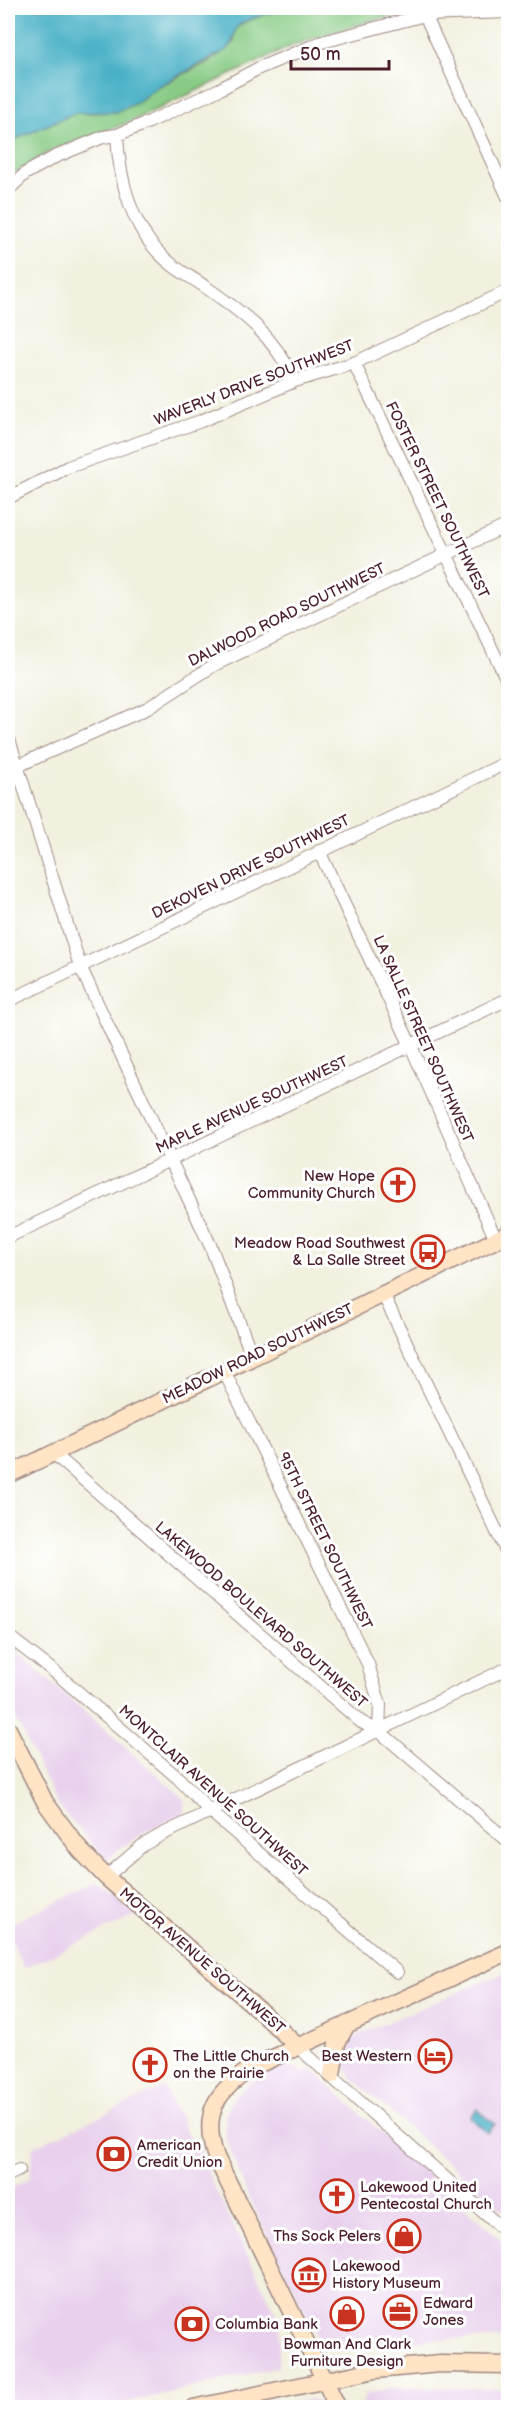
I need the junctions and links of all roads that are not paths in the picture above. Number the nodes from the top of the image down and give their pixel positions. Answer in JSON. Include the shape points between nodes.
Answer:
{"nodes":[{"id":1,"x":508,"y":12,"type":"edge"},
{"id":2,"x":425,"y":15,"type":"junction"},
{"id":3,"x":117,"y":135,"type":"junction"},
{"id":4,"x":8,"y":190,"type":"edge"},
{"id":5,"x":508,"y":197,"type":"edge"},
{"id":6,"x":508,"y":291,"type":"edge"},
{"id":7,"x":354,"y":363,"type":"junction"},
{"id":8,"x":295,"y":381,"type":"junction"},
{"id":9,"x":8,"y":498,"type":"edge"},
{"id":10,"x":508,"y":525,"type":"edge"},
{"id":11,"x":447,"y":555,"type":"junction"},
{"id":12,"x":508,"y":682,"type":"edge"},
{"id":13,"x":8,"y":736,"type":"edge"},
{"id":14,"x":508,"y":762,"type":"edge"},
{"id":15,"x":16,"y":766,"type":"junction"},
{"id":16,"x":319,"y":851,"type":"junction"},
{"id":17,"x":80,"y":966,"type":"junction"},
{"id":18,"x":508,"y":999,"type":"edge"},
{"id":19,"x":8,"y":1001,"type":"edge"},
{"id":20,"x":411,"y":1046,"type":"junction"},
{"id":21,"x":171,"y":1159,"type":"junction"},
{"id":22,"x":8,"y":1237,"type":"edge"},
{"id":23,"x":502,"y":1237,"type":"edge"},
{"id":24,"x":383,"y":1294,"type":"junction"},
{"id":25,"x":252,"y":1356,"type":"junction"},
{"id":26,"x":224,"y":1371,"type":"junction"},
{"id":27,"x":52,"y":1453,"type":"junction"},
{"id":28,"x":8,"y":1475,"type":"edge"},
{"id":29,"x":508,"y":1555,"type":"edge"},
{"id":30,"x":8,"y":1636,"type":"edge"},
{"id":31,"x":508,"y":1668,"type":"edge"},
{"id":32,"x":8,"y":1731,"type":"edge"},
{"id":33,"x":379,"y":1731,"type":"junction"},
{"id":34,"x":210,"y":1811,"type":"junction"},
{"id":35,"x":508,"y":1841,"type":"edge"},
{"id":36,"x":106,"y":1877,"type":"junction"},
{"id":37,"x":508,"y":1952,"type":"edge"},
{"id":38,"x":397,"y":1972,"type":"dead end"},
{"id":39,"x":347,"y":2024,"type":"junction"},
{"id":40,"x":297,"y":2046,"type":"junction"},
{"id":41,"x":332,"y":2075,"type":"junction"},
{"id":42,"x":508,"y":2234,"type":"edge"},
{"id":43,"x":508,"y":2365,"type":"edge"},
{"id":44,"x":325,"y":2379,"type":"junction"},
{"id":45,"x":194,"y":2408,"type":"edge"},
{"id":46,"x":338,"y":2408,"type":"edge"}],
"edges":[{"from":1,"to":2,"type":"street"},
{"from":2,"to":3,"type":"street","via":[[304,49]]},
{"from":2,"to":5,"type":"street"},
{"from":3,"to":4,"type":"street","via":[[55,156],[26,173]]},
{"from":3,"to":8,"type":"street","via":[[123,184],[152,243],[169,262],[256,324],[285,360]]},
{"from":6,"to":7,"type":"street","name":"WAVERLY DRIVE SOUTHWEST"},
{"from":7,"to":8,"type":"street","name":"WAVERLY DRIVE SOUTHWEST"},
{"from":7,"to":11,"type":"street","name":"FOSTER STREET SOUTHWEST"},
{"from":8,"to":9,"type":"street","name":"WAVERLY DRIVE SOUTHWEST","via":[[201,421],[68,466]]},
{"from":10,"to":11,"type":"street","name":"DALWOOD ROAD SOUTHWEST"},
{"from":11,"to":12,"type":"street","name":"FOSTER STREET SOUTHWEST"},
{"from":11,"to":15,"type":"street","name":"DALWOOD ROAD SOUTHWEST","via":[[214,665],[148,708]]},
{"from":13,"to":15,"type":"street"},
{"from":14,"to":16,"type":"street","name":"DEKOVEN DRIVE SOUTHWEST"},
{"from":15,"to":17,"type":"street"},
{"from":16,"to":17,"type":"street","name":"DEKOVEN DRIVE SOUTHWEST"},
{"from":16,"to":20,"type":"street","name":"LA SALLE STREET SOUTHWEST"},
{"from":17,"to":19,"type":"street","name":"DEKOVEN DRIVE SOUTHWEST"},
{"from":17,"to":21,"type":"street"},
{"from":18,"to":20,"type":"street","name":"MAPLE AVENUE SOUTHWEST"},
{"from":20,"to":21,"type":"street","name":"MAPLE AVENUE SOUTHWEST"},
{"from":20,"to":23,"type":"street","name":"LA SALLE STREET SOUTHWEST"},
{"from":21,"to":22,"type":"street","name":"MAPLE AVENUE SOUTHWEST"},
{"from":21,"to":25,"type":"street","via":[[211,1246]]},
{"from":23,"to":24,"type":"street","name":"MEADOW ROAD SOUTHWEST"},
{"from":24,"to":25,"type":"street","name":"MEADOW ROAD SOUTHWEST"},
{"from":24,"to":29,"type":"street"},
{"from":25,"to":26,"type":"street","name":"MEADOW ROAD SOUTHWEST"},
{"from":26,"to":27,"type":"street","name":"MEADOW ROAD SOUTHWEST"},
{"from":26,"to":33,"type":"street","name":"95TH STREET SOUTHWEST","via":[[368,1665],[380,1705]]},
{"from":27,"to":28,"type":"street","name":"MEADOW ROAD SOUTHWEST"},
{"from":27,"to":33,"type":"street","name":"LAKEWOOD BOULEVARD SOUTHWEST","via":[[361,1722]]},
{"from":30,"to":34,"type":"street","name":"MONTCLAIR AVENUE SOUTHWEST","via":[[178,1778]]},
{"from":31,"to":33,"type":"street"},
{"from":32,"to":36,"type":"street","name":"MOTOR AVENUE SOUTHWEST","via":[[45,1802],[80,1850]]},
{"from":33,"to":34,"type":"street"},
{"from":33,"to":35,"type":"street","name":"LAKEWOOD BOULEVARD SOUTHWEST"},
{"from":34,"to":36,"type":"street","via":[[142,1845]]},
{"from":34,"to":38,"type":"street","name":"MONTCLAIR AVENUE SOUTHWEST"},
{"from":36,"to":40,"type":"street","name":"MOTOR AVENUE SOUTHWEST"},
{"from":37,"to":39,"type":"street"},
{"from":39,"to":40,"type":"street"},
{"from":39,"to":41,"type":"street","via":[[337,2043]]},
{"from":40,"to":41,"type":"street","name":"MOTOR AVENUE SOUTHWEST"},
{"from":40,"to":44,"type":"street","via":[[233,2080],[219,2095],[211,2127],[216,2157]]},
{"from":41,"to":42,"type":"street","name":"MOTOR AVENUE SOUTHWEST","via":[[348,2094]]},
{"from":43,"to":44,"type":"street","via":[[402,2366]]},
{"from":44,"to":45,"type":"street"},
{"from":44,"to":46,"type":"street"}]}
